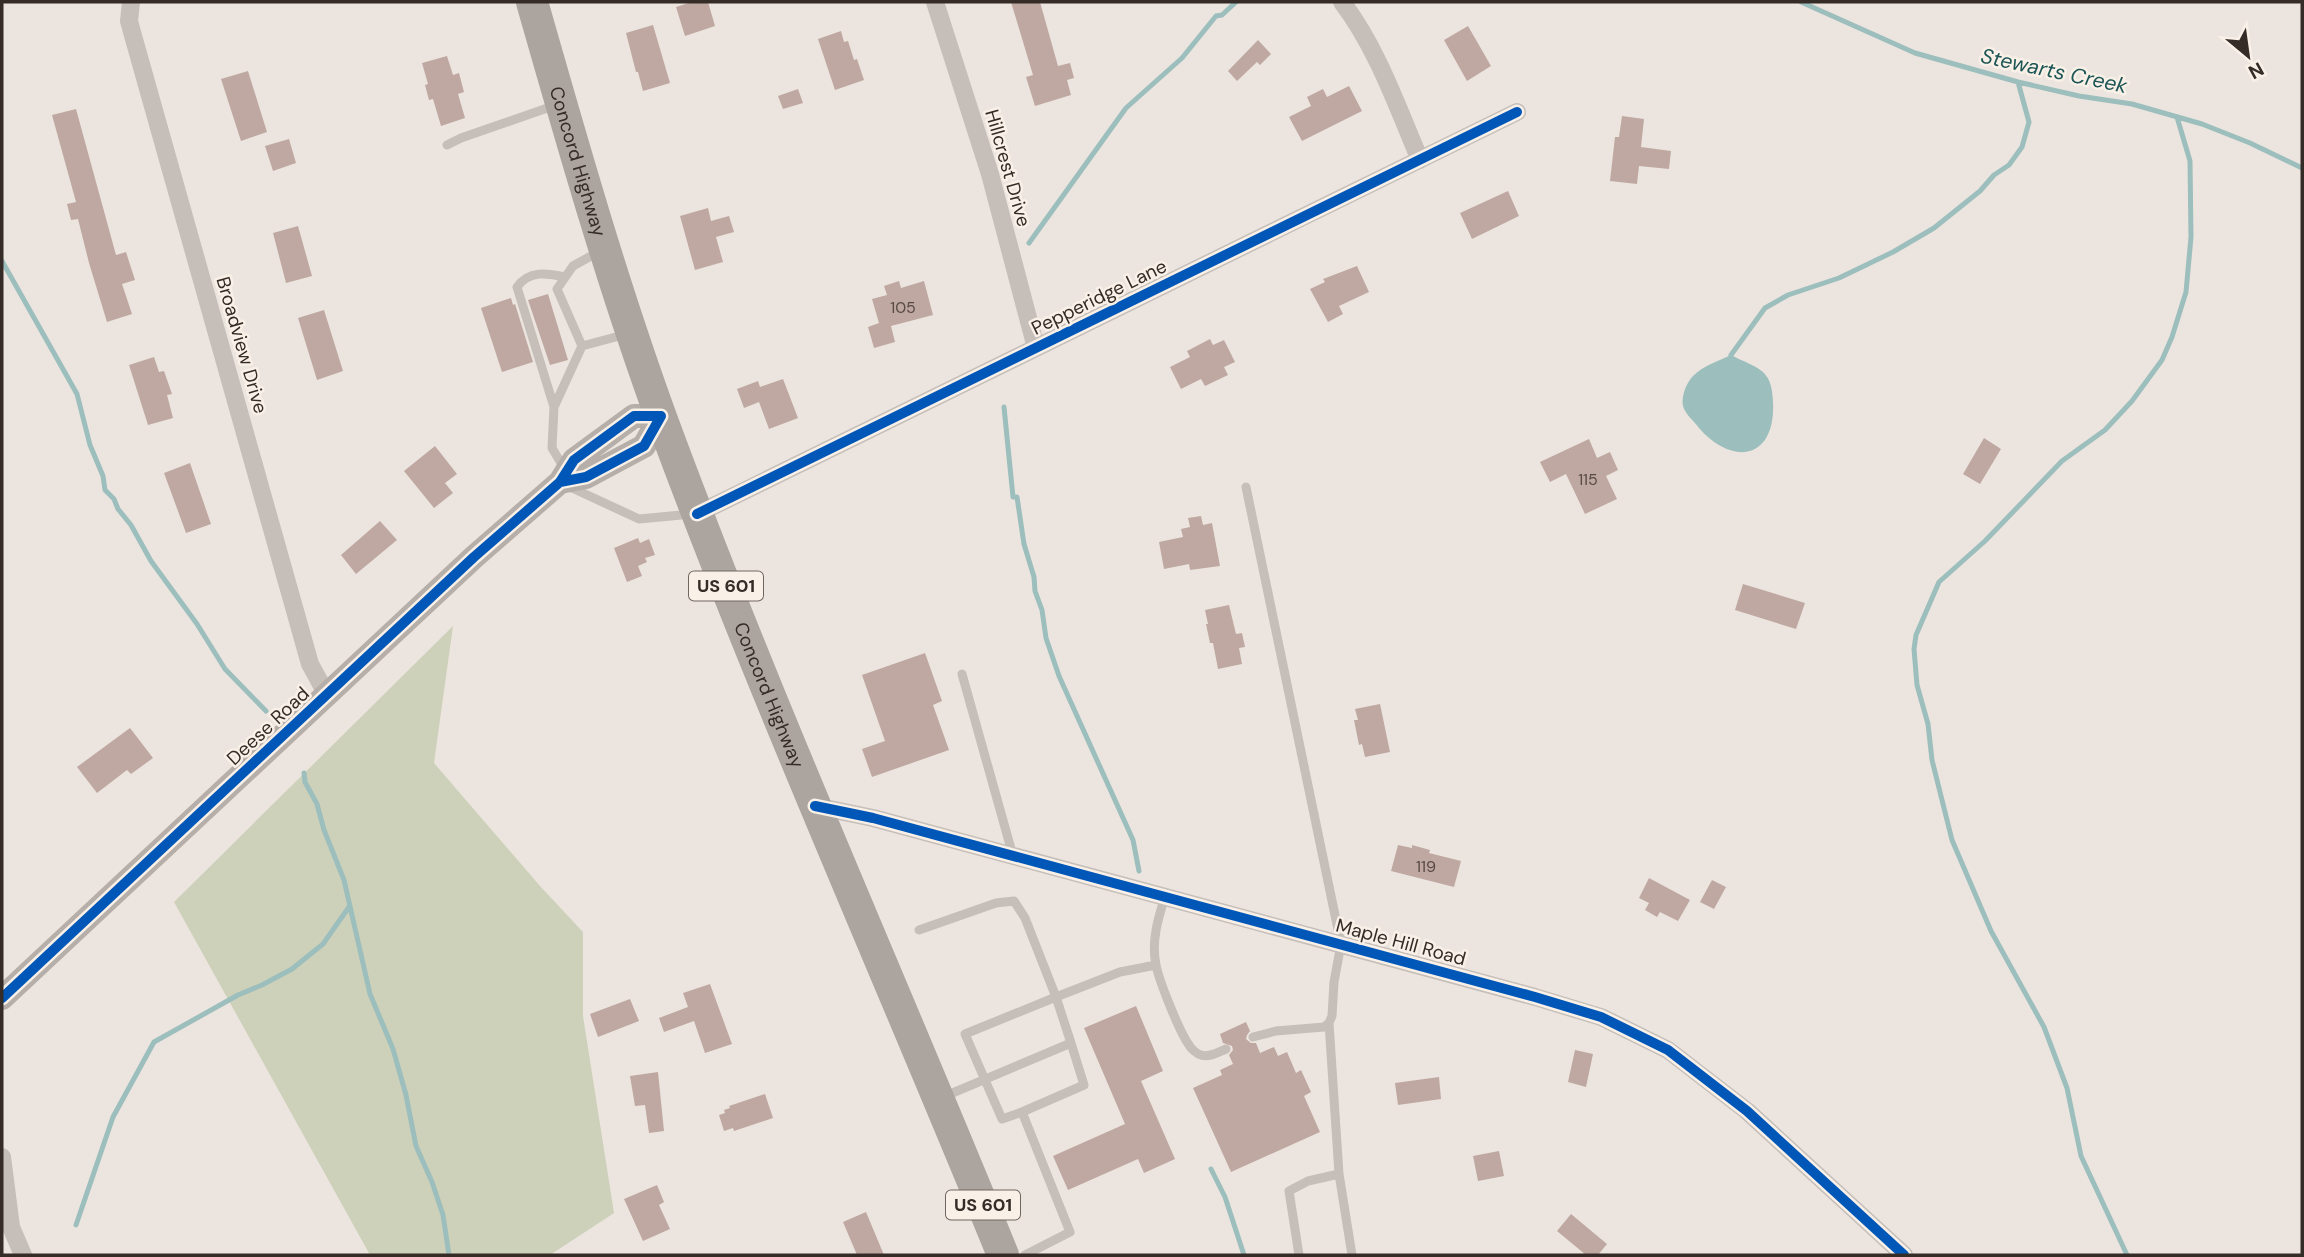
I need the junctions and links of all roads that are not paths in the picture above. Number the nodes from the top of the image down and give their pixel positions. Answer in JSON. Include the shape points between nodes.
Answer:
{"nodes":[{"id":1,"x":131,"y":2,"type":"edge"},
{"id":2,"x":532,"y":2,"type":"edge"},
{"id":3,"x":934,"y":2,"type":"edge"},
{"id":4,"x":1342,"y":2,"type":"edge"},
{"id":5,"x":561,"y":103,"type":"junction"},
{"id":6,"x":1517,"y":112,"type":"dead end"},
{"id":7,"x":447,"y":145,"type":"dead end"},
{"id":8,"x":1420,"y":160,"type":"junction"},
{"id":9,"x":605,"y":248,"type":"junction"},
{"id":10,"x":565,"y":277,"type":"junction"},
{"id":11,"x":632,"y":333,"type":"junction"},
{"id":12,"x":582,"y":346,"type":"junction"},
{"id":13,"x":1036,"y":348,"type":"junction"},
{"id":14,"x":554,"y":407,"type":"junction"},
{"id":15,"x":661,"y":416,"type":"junction"},
{"id":16,"x":563,"y":477,"type":"junction"},
{"id":17,"x":1246,"y":487,"type":"dead end"},
{"id":18,"x":698,"y":514,"type":"junction"},
{"id":19,"x":962,"y":674,"type":"dead end"},
{"id":20,"x":327,"y":695,"type":"junction"},
{"id":21,"x":815,"y":806,"type":"junction"},
{"id":22,"x":1013,"y":856,"type":"junction"},
{"id":23,"x":1165,"y":897,"type":"junction"},
{"id":24,"x":919,"y":930,"type":"dead end"},
{"id":25,"x":1341,"y":944,"type":"junction"},
{"id":26,"x":1156,"y":965,"type":"junction"},
{"id":27,"x":1056,"y":997,"type":"junction"},
{"id":28,"x":2,"y":998,"type":"edge"},
{"id":29,"x":1329,"y":1023,"type":"junction"},
{"id":30,"x":1253,"y":1037,"type":"dead end"},
{"id":31,"x":1071,"y":1043,"type":"junction"},
{"id":32,"x":1226,"y":1049,"type":"dead end"},
{"id":33,"x":984,"y":1079,"type":"junction"},
{"id":34,"x":939,"y":1098,"type":"junction"},
{"id":35,"x":1023,"y":1112,"type":"junction"},
{"id":36,"x":2,"y":1157,"type":"edge"},
{"id":37,"x":1339,"y":1174,"type":"junction"},
{"id":38,"x":23,"y":1255,"type":"edge"},
{"id":39,"x":1003,"y":1255,"type":"edge"},
{"id":40,"x":1025,"y":1255,"type":"edge"},
{"id":41,"x":1298,"y":1255,"type":"edge"},
{"id":42,"x":1352,"y":1255,"type":"edge"},
{"id":43,"x":1904,"y":1255,"type":"edge"}],
"edges":[{"from":1,"to":20,"type":"street","name":"Broadview Drive","via":[[129,21],[135,45],[310,664]]},
{"from":2,"to":5,"type":"highway","name":"Concord Highway","number":"US 601"},
{"from":3,"to":13,"type":"street","name":"Hillcrest Drive","via":[[990,174]]},
{"from":4,"to":8,"type":"street","via":[[1372,51]]},
{"from":5,"to":7,"type":"lane"},
{"from":5,"to":9,"type":"highway","name":"Concord Highway","number":"US 601"},
{"from":6,"to":8,"type":"street","name":"Pepperidge Lane"},
{"from":8,"to":13,"type":"street","name":"Pepperidge Lane"},
{"from":9,"to":10,"type":"lane","via":[[573,266]]},
{"from":9,"to":11,"type":"highway","name":"Concord Highway","number":"US 601"},
{"from":10,"to":12,"type":"lane","via":[[557,289]]},
{"from":10,"to":14,"type":"lane","via":[[527,276],[517,286]]},
{"from":11,"to":12,"type":"lane"},
{"from":11,"to":15,"type":"highway","name":"Concord Highway","number":"US 601"},
{"from":12,"to":14,"type":"lane"},
{"from":13,"to":18,"type":"street","name":"Pepperidge Lane"},
{"from":14,"to":16,"type":"lane","via":[[552,448]]},
{"from":15,"to":16,"type":"street","name":"Deese Road","via":[[634,416],[574,460]]},
{"from":15,"to":18,"type":"highway","name":"Concord Highway","number":"US 601"},
{"from":16,"to":18,"type":"lane","via":[[639,519]]},
{"from":16,"to":20,"type":"street","name":"Deese Road"},
{"from":17,"to":25,"type":"lane"},
{"from":18,"to":21,"type":"highway","name":"Concord Highway","number":"US 601"},
{"from":19,"to":22,"type":"lane"},
{"from":20,"to":28,"type":"street","name":"Deese Road"},
{"from":21,"to":22,"type":"street","name":"Maple Hill Road"},
{"from":21,"to":34,"type":"highway","name":"Concord Highway","number":"US 601"},
{"from":22,"to":23,"type":"street","name":"Maple Hill Road"},
{"from":23,"to":25,"type":"street","name":"Maple Hill Road"},
{"from":23,"to":26,"type":"lane","via":[[1156,927]]},
{"from":24,"to":27,"type":"lane","via":[[996,902],[1014,901]]},
{"from":25,"to":29,"type":"lane"},
{"from":25,"to":43,"type":"street","name":"Maple Hill Road","via":[[1569,1006],[1668,1050],[1747,1111]]},
{"from":26,"to":27,"type":"lane","via":[[1120,972]]},
{"from":26,"to":32,"type":"lane","via":[[1189,1046],[1202,1056]]},
{"from":27,"to":31,"type":"lane"},
{"from":27,"to":33,"type":"lane","via":[[965,1034]]},
{"from":29,"to":30,"type":"lane"},
{"from":29,"to":37,"type":"lane"},
{"from":31,"to":33,"type":"lane"},
{"from":31,"to":35,"type":"lane","via":[[1084,1085]]},
{"from":33,"to":34,"type":"lane"},
{"from":33,"to":35,"type":"lane","via":[[1002,1119]]},
{"from":34,"to":39,"type":"highway","name":"Concord Highway","number":"US 601"},
{"from":35,"to":40,"type":"lane","via":[[1070,1233]]},
{"from":36,"to":38,"type":"street","via":[[11,1227]]},
{"from":37,"to":41,"type":"lane","via":[[1289,1191]]},
{"from":37,"to":42,"type":"lane"}]}
